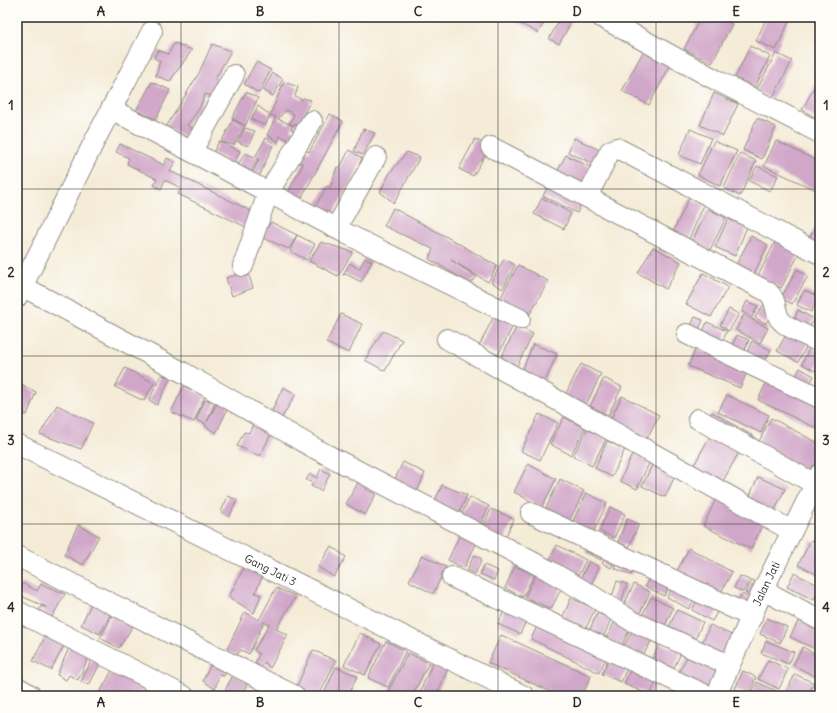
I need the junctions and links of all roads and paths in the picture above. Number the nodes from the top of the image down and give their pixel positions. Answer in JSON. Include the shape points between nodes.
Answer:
{"nodes":[{"id":1,"x":601,"y":17,"type":"edge"},
{"id":2,"x":152,"y":31,"type":"dead end"},
{"id":3,"x":234,"y":75,"type":"dead end"},
{"id":4,"x":111,"y":108,"type":"junction"},
{"id":5,"x":312,"y":121,"type":"dead end"},
{"id":6,"x":820,"y":133,"type":"edge"},
{"id":7,"x":491,"y":147,"type":"dead end"},
{"id":8,"x":192,"y":151,"type":"junction"},
{"id":9,"x":376,"y":157,"type":"dead end"},
{"id":10,"x":268,"y":193,"type":"junction"},
{"id":11,"x":587,"y":197,"type":"junction"},
{"id":12,"x":336,"y":228,"type":"junction"},
{"id":13,"x":820,"y":254,"type":"edge"},
{"id":14,"x":242,"y":266,"type":"dead end"},
{"id":15,"x":20,"y":291,"type":"edge"},
{"id":16,"x":520,"y":319,"type":"dead end"},
{"id":17,"x":687,"y":334,"type":"dead end"},
{"id":18,"x":447,"y":339,"type":"dead end"},
{"id":19,"x":820,"y":342,"type":"edge"},
{"id":20,"x":820,"y":398,"type":"edge"},
{"id":21,"x":698,"y":419,"type":"dead end"},
{"id":22,"x":17,"y":444,"type":"edge"},
{"id":23,"x":816,"y":488,"type":"edge"},
{"id":24,"x":531,"y":513,"type":"dead end"},
{"id":25,"x":792,"y":531,"type":"junction"},
{"id":26,"x":17,"y":556,"type":"edge"},
{"id":27,"x":452,"y":577,"type":"dead end"},
{"id":28,"x":763,"y":590,"type":"junction"},
{"id":29,"x":17,"y":611,"type":"edge"},
{"id":30,"x":752,"y":617,"type":"junction"},
{"id":31,"x":820,"y":620,"type":"edge"},
{"id":32,"x":730,"y":665,"type":"junction"},
{"id":33,"x":17,"y":688,"type":"edge"},
{"id":34,"x":30,"y":696,"type":"edge"},
{"id":35,"x":184,"y":696,"type":"edge"},
{"id":36,"x":295,"y":696,"type":"edge"},
{"id":37,"x":524,"y":696,"type":"edge"},
{"id":38,"x":708,"y":696,"type":"edge"},
{"id":39,"x":716,"y":696,"type":"edge"}],
"edges":[{"from":1,"to":6,"type":"street"},
{"from":2,"to":4,"type":"street"},
{"from":3,"to":8,"type":"street"},
{"from":4,"to":8,"type":"street"},
{"from":4,"to":15,"type":"street"},
{"from":5,"to":10,"type":"street"},
{"from":7,"to":11,"type":"street"},
{"from":8,"to":10,"type":"street"},
{"from":9,"to":12,"type":"street"},
{"from":10,"to":12,"type":"street"},
{"from":10,"to":14,"type":"street"},
{"from":11,"to":13,"type":"street","via":[[610,151],[617,148]]},
{"from":11,"to":19,"type":"street","via":[[768,292],[775,300],[781,321]]},
{"from":12,"to":16,"type":"street"},
{"from":15,"to":32,"type":"street","via":[[184,373],[316,449],[548,570],[630,620]]},
{"from":17,"to":20,"type":"street"},
{"from":18,"to":25,"type":"street"},
{"from":21,"to":23,"type":"street"},
{"from":22,"to":37,"type":"street","name":"Gang Jati 3"},
{"from":23,"to":25,"type":"street","name":"Jalan Jati"},
{"from":24,"to":30,"type":"street"},
{"from":25,"to":28,"type":"street","name":"Jalan Jati"},
{"from":26,"to":36,"type":"street"},
{"from":27,"to":38,"type":"street"},
{"from":28,"to":30,"type":"street","name":"Jalan Jati"},
{"from":28,"to":31,"type":"street"},
{"from":29,"to":35,"type":"street"},
{"from":30,"to":32,"type":"street","name":"Jalan Jati"},
{"from":32,"to":39,"type":"street","name":"Jalan Jati"},
{"from":33,"to":34,"type":"main road"}]}
